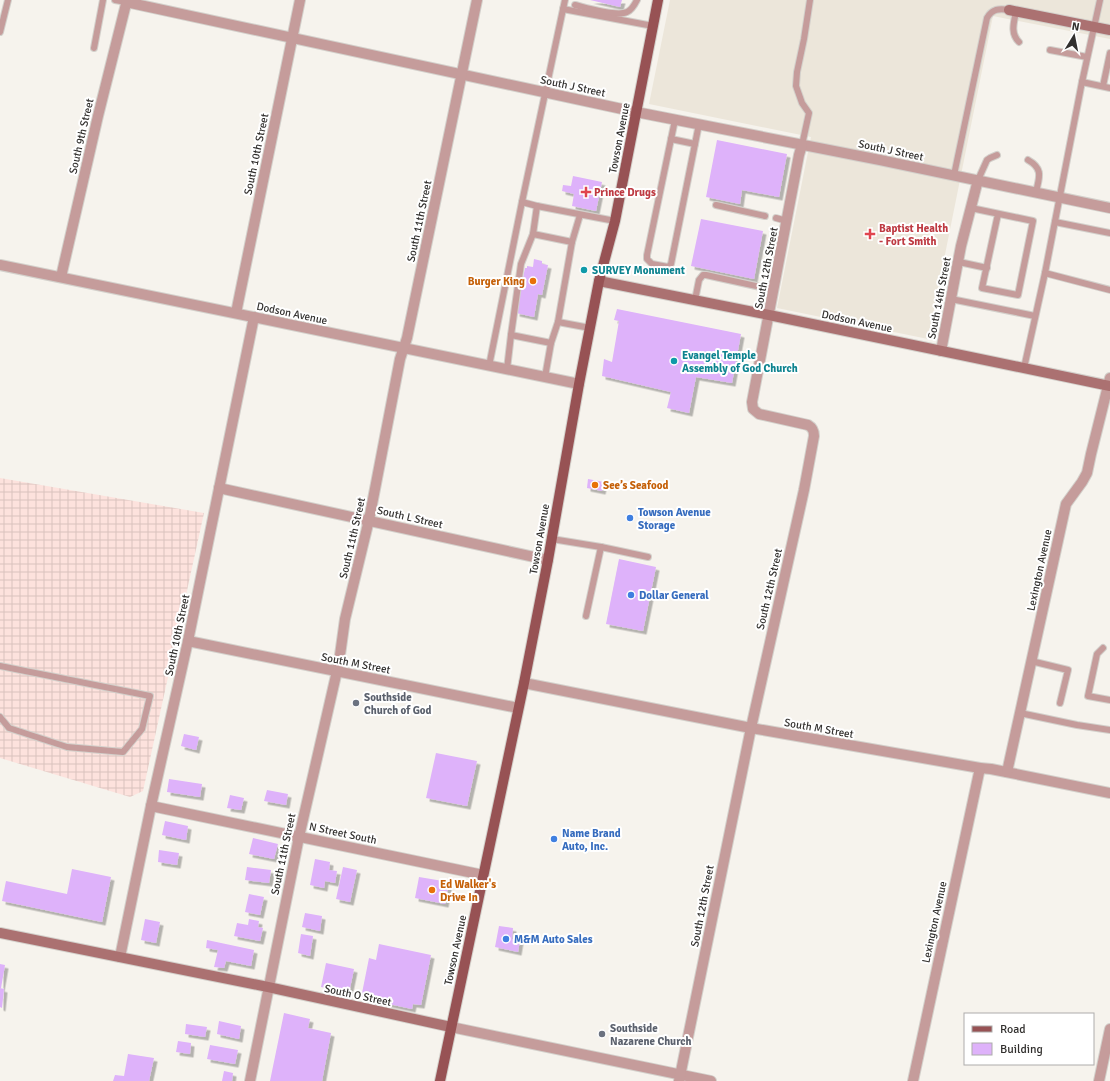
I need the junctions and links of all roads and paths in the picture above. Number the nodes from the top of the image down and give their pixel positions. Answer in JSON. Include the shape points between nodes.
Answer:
{"nodes":[{"id":1,"x":8,"y":0,"type":"edge"},
{"id":2,"x":103,"y":0,"type":"edge"},
{"id":3,"x":115,"y":0,"type":"edge"},
{"id":4,"x":300,"y":0,"type":"edge"},
{"id":5,"x":477,"y":0,"type":"edge"},
{"id":6,"x":565,"y":0,"type":"edge"},
{"id":7,"x":637,"y":0,"type":"edge"},
{"id":8,"x":658,"y":0,"type":"edge"},
{"id":9,"x":810,"y":0,"type":"edge"},
{"id":10,"x":1100,"y":0,"type":"edge"},
{"id":11,"x":127,"y":1,"type":"edge"},
{"id":12,"x":575,"y":5,"type":"edge"},
{"id":13,"x":563,"y":9,"type":"junction"},
{"id":14,"x":1013,"y":11,"type":"junction"},
{"id":15,"x":653,"y":26,"type":"junction"},
{"id":16,"x":1094,"y":27,"type":"junction"},
{"id":17,"x":1110,"y":30,"type":"edge"},
{"id":18,"x":0,"y":32,"type":"edge"},
{"id":19,"x":292,"y":38,"type":"junction"},
{"id":20,"x":1019,"y":42,"type":"dead end"},
{"id":21,"x":94,"y":48,"type":"dead end"},
{"id":22,"x":1050,"y":50,"type":"dead end"},
{"id":23,"x":1110,"y":53,"type":"edge"},
{"id":24,"x":1088,"y":57,"type":"junction"},
{"id":25,"x":462,"y":74,"type":"junction"},
{"id":26,"x":1082,"y":82,"type":"junction"},
{"id":27,"x":1103,"y":86,"type":"junction"},
{"id":28,"x":1110,"y":88,"type":"edge"},
{"id":29,"x":545,"y":92,"type":"junction"},
{"id":30,"x":636,"y":112,"type":"junction"},
{"id":31,"x":674,"y":120,"type":"junction"},
{"id":32,"x":699,"y":124,"type":"junction"},
{"id":33,"x":671,"y":139,"type":"junction"},
{"id":34,"x":695,"y":144,"type":"junction"},
{"id":35,"x":802,"y":145,"type":"junction"},
{"id":36,"x":997,"y":155,"type":"dead end"},
{"id":37,"x":1028,"y":160,"type":"dead end"},
{"id":38,"x":954,"y":175,"type":"junction"},
{"id":39,"x":978,"y":180,"type":"junction"},
{"id":40,"x":1036,"y":192,"type":"junction"},
{"id":41,"x":1059,"y":197,"type":"junction"},
{"id":42,"x":522,"y":202,"type":"junction"},
{"id":43,"x":716,"y":205,"type":"dead end"},
{"id":44,"x":537,"y":206,"type":"junction"},
{"id":45,"x":971,"y":208,"type":"junction"},
{"id":46,"x":1110,"y":208,"type":"edge"},
{"id":47,"x":998,"y":214,"type":"junction"},
{"id":48,"x":580,"y":215,"type":"junction"},
{"id":49,"x":765,"y":216,"type":"dead end"},
{"id":50,"x":776,"y":218,"type":"dead end"},
{"id":51,"x":787,"y":221,"type":"junction"},
{"id":52,"x":614,"y":222,"type":"junction"},
{"id":53,"x":1055,"y":222,"type":"junction"},
{"id":54,"x":1110,"y":233,"type":"edge"},
{"id":55,"x":533,"y":234,"type":"junction"},
{"id":56,"x":572,"y":242,"type":"junction"},
{"id":57,"x":959,"y":262,"type":"junction"},
{"id":58,"x":0,"y":265,"type":"edge"},
{"id":59,"x":987,"y":268,"type":"junction"},
{"id":60,"x":1045,"y":273,"type":"junction"},
{"id":61,"x":61,"y":277,"type":"junction"},
{"id":62,"x":599,"y":281,"type":"junction"},
{"id":63,"x":774,"y":290,"type":"junction"},
{"id":64,"x":1110,"y":290,"type":"edge"},
{"id":65,"x":951,"y":298,"type":"junction"},
{"id":66,"x":695,"y":300,"type":"junction"},
{"id":67,"x":236,"y":313,"type":"junction"},
{"id":68,"x":769,"y":315,"type":"junction"},
{"id":69,"x":1035,"y":316,"type":"junction"},
{"id":70,"x":254,"y":317,"type":"junction"},
{"id":71,"x":558,"y":322,"type":"junction"},
{"id":72,"x":590,"y":328,"type":"junction"},
{"id":73,"x":511,"y":335,"type":"junction"},
{"id":74,"x":551,"y":342,"type":"junction"},
{"id":75,"x":404,"y":348,"type":"junction"},
{"id":76,"x":940,"y":351,"type":"junction"},
{"id":77,"x":489,"y":366,"type":"junction"},
{"id":78,"x":1024,"y":368,"type":"junction"},
{"id":79,"x":507,"y":370,"type":"junction"},
{"id":80,"x":545,"y":377,"type":"junction"},
{"id":81,"x":1110,"y":383,"type":"edge"},
{"id":82,"x":579,"y":384,"type":"junction"},
{"id":83,"x":219,"y":488,"type":"junction"},
{"id":84,"x":369,"y":520,"type":"junction"},
{"id":85,"x":552,"y":539,"type":"junction"},
{"id":86,"x":601,"y":547,"type":"junction"},
{"id":87,"x":648,"y":557,"type":"dead end"},
{"id":88,"x":548,"y":560,"type":"junction"},
{"id":89,"x":586,"y":616,"type":"dead end"},
{"id":90,"x":188,"y":641,"type":"junction"},
{"id":91,"x":1102,"y":648,"type":"dead end"},
{"id":92,"x":1031,"y":661,"type":"junction"},
{"id":93,"x":0,"y":666,"type":"edge"},
{"id":94,"x":337,"y":671,"type":"junction"},
{"id":95,"x":524,"y":683,"type":"junction"},
{"id":96,"x":1110,"y":700,"type":"edge"},
{"id":97,"x":1060,"y":703,"type":"dead end"},
{"id":98,"x":518,"y":708,"type":"junction"},
{"id":99,"x":1020,"y":713,"type":"junction"},
{"id":100,"x":0,"y":717,"type":"edge"},
{"id":101,"x":751,"y":728,"type":"junction"},
{"id":102,"x":1110,"y":730,"type":"edge"},
{"id":103,"x":980,"y":768,"type":"junction"},
{"id":104,"x":1007,"y":772,"type":"junction"},
{"id":105,"x":1110,"y":793,"type":"edge"},
{"id":106,"x":151,"y":806,"type":"junction"},
{"id":107,"x":299,"y":837,"type":"junction"},
{"id":108,"x":483,"y":875,"type":"junction"},
{"id":109,"x":0,"y":933,"type":"edge"},
{"id":110,"x":120,"y":957,"type":"junction"},
{"id":111,"x":268,"y":987,"type":"junction"},
{"id":112,"x":451,"y":1027,"type":"junction"},
{"id":113,"x":1110,"y":1029,"type":"edge"},
{"id":114,"x":680,"y":1078,"type":"edge"},
{"id":115,"x":250,"y":1081,"type":"edge"},
{"id":116,"x":440,"y":1081,"type":"edge"},
{"id":117,"x":711,"y":1081,"type":"edge"},
{"id":118,"x":912,"y":1081,"type":"edge"},
{"id":119,"x":1099,"y":1081,"type":"edge"}],
"edges":[{"from":1,"to":18,"type":"lane"},
{"from":2,"to":21,"type":"lane"},
{"from":3,"to":11,"type":"lane"},
{"from":4,"to":19,"type":"street","name":"South 10th Street"},
{"from":5,"to":25,"type":"street","name":"South 11th Street"},
{"from":6,"to":13,"type":"lane"},
{"from":7,"to":12,"type":"lane","via":[[627,12],[617,14]]},
{"from":8,"to":15,"type":"main road","name":"Towson Avenue"},
{"from":9,"to":35,"type":"lane","via":[[796,86],[809,113]]},
{"from":10,"to":16,"type":"lane"},
{"from":11,"to":19,"type":"street","name":"South J Street"},
{"from":11,"to":61,"type":"street","name":"South 9th Street"},
{"from":12,"to":13,"type":"lane"},
{"from":12,"to":15,"type":"lane"},
{"from":13,"to":29,"type":"lane"},
{"from":14,"to":16,"type":"street"},
{"from":14,"to":20,"type":"lane","via":[[1014,37]]},
{"from":14,"to":38,"type":"lane","via":[[992,11],[987,18]]},
{"from":15,"to":30,"type":"main road","name":"Towson Avenue"},
{"from":16,"to":17,"type":"street"},
{"from":16,"to":24,"type":"lane"},
{"from":19,"to":25,"type":"street","name":"South J Street"},
{"from":19,"to":67,"type":"street","name":"South 10th Street"},
{"from":22,"to":24,"type":"lane"},
{"from":23,"to":27,"type":"lane"},
{"from":24,"to":26,"type":"lane"},
{"from":25,"to":29,"type":"street","name":"South J Street"},
{"from":25,"to":75,"type":"street","name":"South 11th Street"},
{"from":26,"to":27,"type":"lane"},
{"from":26,"to":41,"type":"lane"},
{"from":27,"to":28,"type":"lane"},
{"from":29,"to":30,"type":"street","name":"South J Street"},
{"from":29,"to":42,"type":"lane"},
{"from":30,"to":31,"type":"street","name":"South J Street"},
{"from":30,"to":52,"type":"main road","name":"Towson Avenue"},
{"from":31,"to":32,"type":"street","name":"South J Street"},
{"from":31,"to":33,"type":"lane"},
{"from":32,"to":34,"type":"lane"},
{"from":32,"to":35,"type":"street","name":"South J Street"},
{"from":33,"to":34,"type":"lane"},
{"from":33,"to":34,"type":"lane","via":[[647,255],[652,264],[668,267],[671,264]]},
{"from":35,"to":38,"type":"street","name":"South J Street"},
{"from":35,"to":51,"type":"street","name":"South 12th Street"},
{"from":36,"to":39,"type":"lane","via":[[987,160]]},
{"from":37,"to":40,"type":"lane","via":[[1039,171]]},
{"from":38,"to":39,"type":"street","name":"South J Street"},
{"from":39,"to":40,"type":"street","name":"South J Street"},
{"from":39,"to":45,"type":"street","name":"South 14th Street"},
{"from":40,"to":41,"type":"street","name":"South J Street"},
{"from":41,"to":46,"type":"street","name":"South J Street"},
{"from":41,"to":53,"type":"lane"},
{"from":42,"to":44,"type":"lane"},
{"from":42,"to":77,"type":"lane"},
{"from":43,"to":49,"type":"lane"},
{"from":44,"to":48,"type":"lane"},
{"from":44,"to":55,"type":"lane"},
{"from":45,"to":47,"type":"lane"},
{"from":45,"to":57,"type":"street","name":"South 14th Street"},
{"from":47,"to":59,"type":"lane"},
{"from":47,"to":59,"type":"lane","via":[[1033,221],[1018,295],[982,288]]},
{"from":48,"to":52,"type":"lane"},
{"from":48,"to":56,"type":"lane"},
{"from":50,"to":51,"type":"lane"},
{"from":51,"to":63,"type":"street","name":"South 12th Street"},
{"from":52,"to":62,"type":"main road","name":"Towson Avenue"},
{"from":53,"to":54,"type":"lane"},
{"from":53,"to":60,"type":"lane"},
{"from":55,"to":56,"type":"lane"},
{"from":55,"to":73,"type":"lane","via":[[521,264]]},
{"from":56,"to":71,"type":"lane"},
{"from":57,"to":59,"type":"lane"},
{"from":57,"to":65,"type":"street","name":"South 14th Street"},
{"from":58,"to":61,"type":"street","name":"Dodson Avenue"},
{"from":60,"to":64,"type":"lane"},
{"from":60,"to":69,"type":"lane"},
{"from":61,"to":67,"type":"street","name":"Dodson Avenue"},
{"from":62,"to":66,"type":"street","name":"Dodson Avenue"},
{"from":62,"to":72,"type":"main road","name":"Towson Avenue"},
{"from":63,"to":66,"type":"lane","via":[[706,275],[700,280]]},
{"from":63,"to":68,"type":"street","name":"South 12th Street"},
{"from":65,"to":69,"type":"lane"},
{"from":65,"to":76,"type":"street","name":"South 14th Street"},
{"from":66,"to":68,"type":"street","name":"Dodson Avenue"},
{"from":67,"to":70,"type":"street","name":"Dodson Avenue"},
{"from":68,"to":76,"type":"street","name":"Dodson Avenue"},
{"from":68,"to":101,"type":"street","name":"South 12th Street","via":[[752,409],[760,414],[808,425],[814,431],[814,436]]},
{"from":69,"to":78,"type":"lane"},
{"from":70,"to":75,"type":"street","name":"Dodson Avenue"},
{"from":70,"to":83,"type":"street","name":"South 10th Street"},
{"from":71,"to":72,"type":"lane"},
{"from":71,"to":74,"type":"lane"},
{"from":72,"to":82,"type":"main road","name":"Towson Avenue"},
{"from":73,"to":74,"type":"lane"},
{"from":73,"to":79,"type":"lane"},
{"from":74,"to":80,"type":"lane"},
{"from":75,"to":77,"type":"street","name":"Dodson Avenue"},
{"from":75,"to":84,"type":"street","name":"South 11th Street"},
{"from":76,"to":78,"type":"street","name":"Dodson Avenue"},
{"from":77,"to":79,"type":"street","name":"Dodson Avenue"},
{"from":78,"to":81,"type":"street","name":"Dodson Avenue"},
{"from":79,"to":80,"type":"street","name":"Dodson Avenue"},
{"from":80,"to":82,"type":"street","name":"Dodson Avenue"},
{"from":81,"to":92,"type":"street","name":"Lexington Avenue","via":[[1087,473],[1066,504]]},
{"from":82,"to":85,"type":"main road","name":"Towson Avenue"},
{"from":83,"to":84,"type":"street","name":"South L Street"},
{"from":83,"to":90,"type":"street","name":"South 10th Street"},
{"from":84,"to":88,"type":"street","name":"South L Street"},
{"from":84,"to":94,"type":"street","name":"South 11th Street","via":[[345,619]]},
{"from":85,"to":86,"type":"lane"},
{"from":85,"to":88,"type":"main road","name":"Towson Avenue"},
{"from":86,"to":87,"type":"lane"},
{"from":86,"to":89,"type":"lane"},
{"from":88,"to":95,"type":"main road","name":"Towson Avenue"},
{"from":90,"to":94,"type":"street","name":"South M Street"},
{"from":90,"to":106,"type":"street","name":"South 10th Street"},
{"from":91,"to":96,"type":"lane","via":[[1097,654],[1088,696]]},
{"from":92,"to":97,"type":"lane","via":[[1068,670]]},
{"from":92,"to":99,"type":"street","name":"Lexington Avenue"},
{"from":93,"to":100,"type":"lane","via":[[150,696],[142,729],[123,752],[67,747],[9,728]]},
{"from":94,"to":98,"type":"street","name":"South M Street"},
{"from":94,"to":107,"type":"street","name":"South 11th Street"},
{"from":95,"to":98,"type":"main road","name":"Towson Avenue"},
{"from":95,"to":101,"type":"street","name":"South M Street"},
{"from":98,"to":108,"type":"main road","name":"Towson Avenue"},
{"from":99,"to":102,"type":"lane"},
{"from":99,"to":104,"type":"street","name":"Lexington Avenue"},
{"from":101,"to":103,"type":"street","name":"South M Street"},
{"from":101,"to":114,"type":"street","name":"South 12th Street"},
{"from":103,"to":104,"type":"street","name":"South M Street"},
{"from":103,"to":118,"type":"street","name":"Lexington Avenue"},
{"from":104,"to":105,"type":"street","name":"South M Street"},
{"from":106,"to":107,"type":"street","name":"N Street South"},
{"from":106,"to":110,"type":"street","name":"South 10th Street"},
{"from":107,"to":108,"type":"street","name":"N Street South"},
{"from":107,"to":111,"type":"street","name":"South 11th Street"},
{"from":108,"to":112,"type":"main road","name":"Towson Avenue"},
{"from":109,"to":110,"type":"street","name":"South O Street"},
{"from":110,"to":111,"type":"street","name":"South O Street"},
{"from":111,"to":112,"type":"street","name":"South O Street"},
{"from":111,"to":115,"type":"street","name":"South 11th Street"},
{"from":112,"to":114,"type":"street","name":"South O Street"},
{"from":112,"to":116,"type":"main road","name":"Towson Avenue"},
{"from":113,"to":119,"type":"street"},
{"from":114,"to":117,"type":"street","name":"South O Street"}]}
